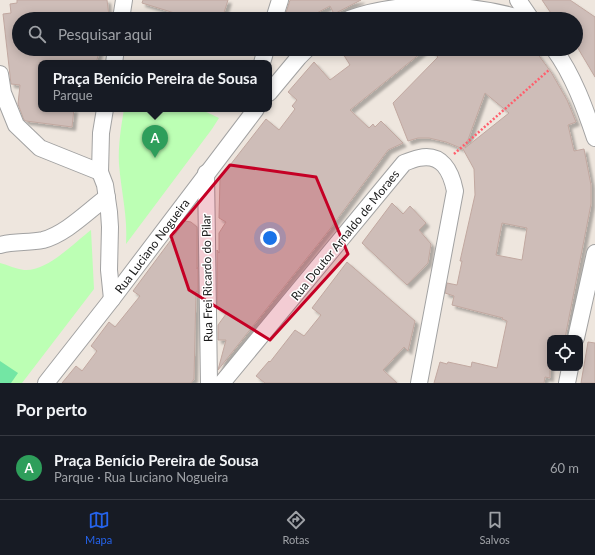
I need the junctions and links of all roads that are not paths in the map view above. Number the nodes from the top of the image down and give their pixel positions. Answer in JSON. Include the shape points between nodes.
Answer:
{"nodes":[{"id":1,"x":124,"y":0,"type":"edge"},
{"id":2,"x":280,"y":0,"type":"edge"},
{"id":3,"x":518,"y":0,"type":"edge"},
{"id":4,"x":122,"y":12,"type":"edge"},
{"id":5,"x":276,"y":12,"type":"edge"},
{"id":6,"x":369,"y":12,"type":"edge"},
{"id":7,"x":501,"y":12,"type":"edge"},
{"id":8,"x":526,"y":12,"type":"edge"},
{"id":9,"x":300,"y":56,"type":"edge"},
{"id":10,"x":559,"y":56,"type":"edge"},
{"id":11,"x":0,"y":74,"type":"edge"},
{"id":12,"x":272,"y":90,"type":"edge"},
{"id":13,"x":104,"y":112,"type":"edge"},
{"id":14,"x":246,"y":116,"type":"edge"},
{"id":15,"x":595,"y":138,"type":"edge"},
{"id":16,"x":100,"y":172,"type":"junction"},
{"id":17,"x":206,"y":173,"type":"junction"},
{"id":18,"x":107,"y":197,"type":"junction"},
{"id":19,"x":0,"y":245,"type":"edge"},
{"id":20,"x":595,"y":253,"type":"edge"},
{"id":21,"x":112,"y":299,"type":"junction"},
{"id":22,"x":577,"y":335,"type":"edge"},
{"id":23,"x":569,"y":371,"type":"edge"},
{"id":24,"x":46,"y":383,"type":"edge"},
{"id":25,"x":209,"y":383,"type":"edge"},
{"id":26,"x":222,"y":383,"type":"edge"},
{"id":27,"x":419,"y":383,"type":"edge"},
{"id":28,"x":566,"y":383,"type":"edge"}],
"edges":[{"from":1,"to":4,"type":"street"},
{"from":2,"to":5,"type":"street"},
{"from":3,"to":8,"type":"street"},
{"from":6,"to":7,"type":"street","via":[[383,7],[418,2],[460,4]]},
{"from":9,"to":12,"type":"street"},
{"from":10,"to":15,"type":"street","via":[[582,101]]},
{"from":11,"to":16,"type":"street","via":[[3,94],[16,125],[40,148]]},
{"from":13,"to":16,"type":"street","via":[[100,133]]},
{"from":14,"to":17,"type":"street","name":"Rua Luciano Nogueira"},
{"from":16,"to":18,"type":"street"},
{"from":17,"to":21,"type":"street","name":"Rua Luciano Nogueira"},
{"from":17,"to":25,"type":"street","name":"Rua Frei Ricardo do Pilar"},
{"from":18,"to":19,"type":"street","via":[[53,237]]},
{"from":18,"to":21,"type":"street"},
{"from":20,"to":22,"type":"street"},
{"from":21,"to":24,"type":"street","name":"Rua Luciano Nogueira"},
{"from":23,"to":28,"type":"street"},
{"from":26,"to":27,"type":"street","name":"Rua Doutor Arnaldo de Moraes","via":[[404,163],[432,157],[444,164],[452,177],[455,191]]}]}
